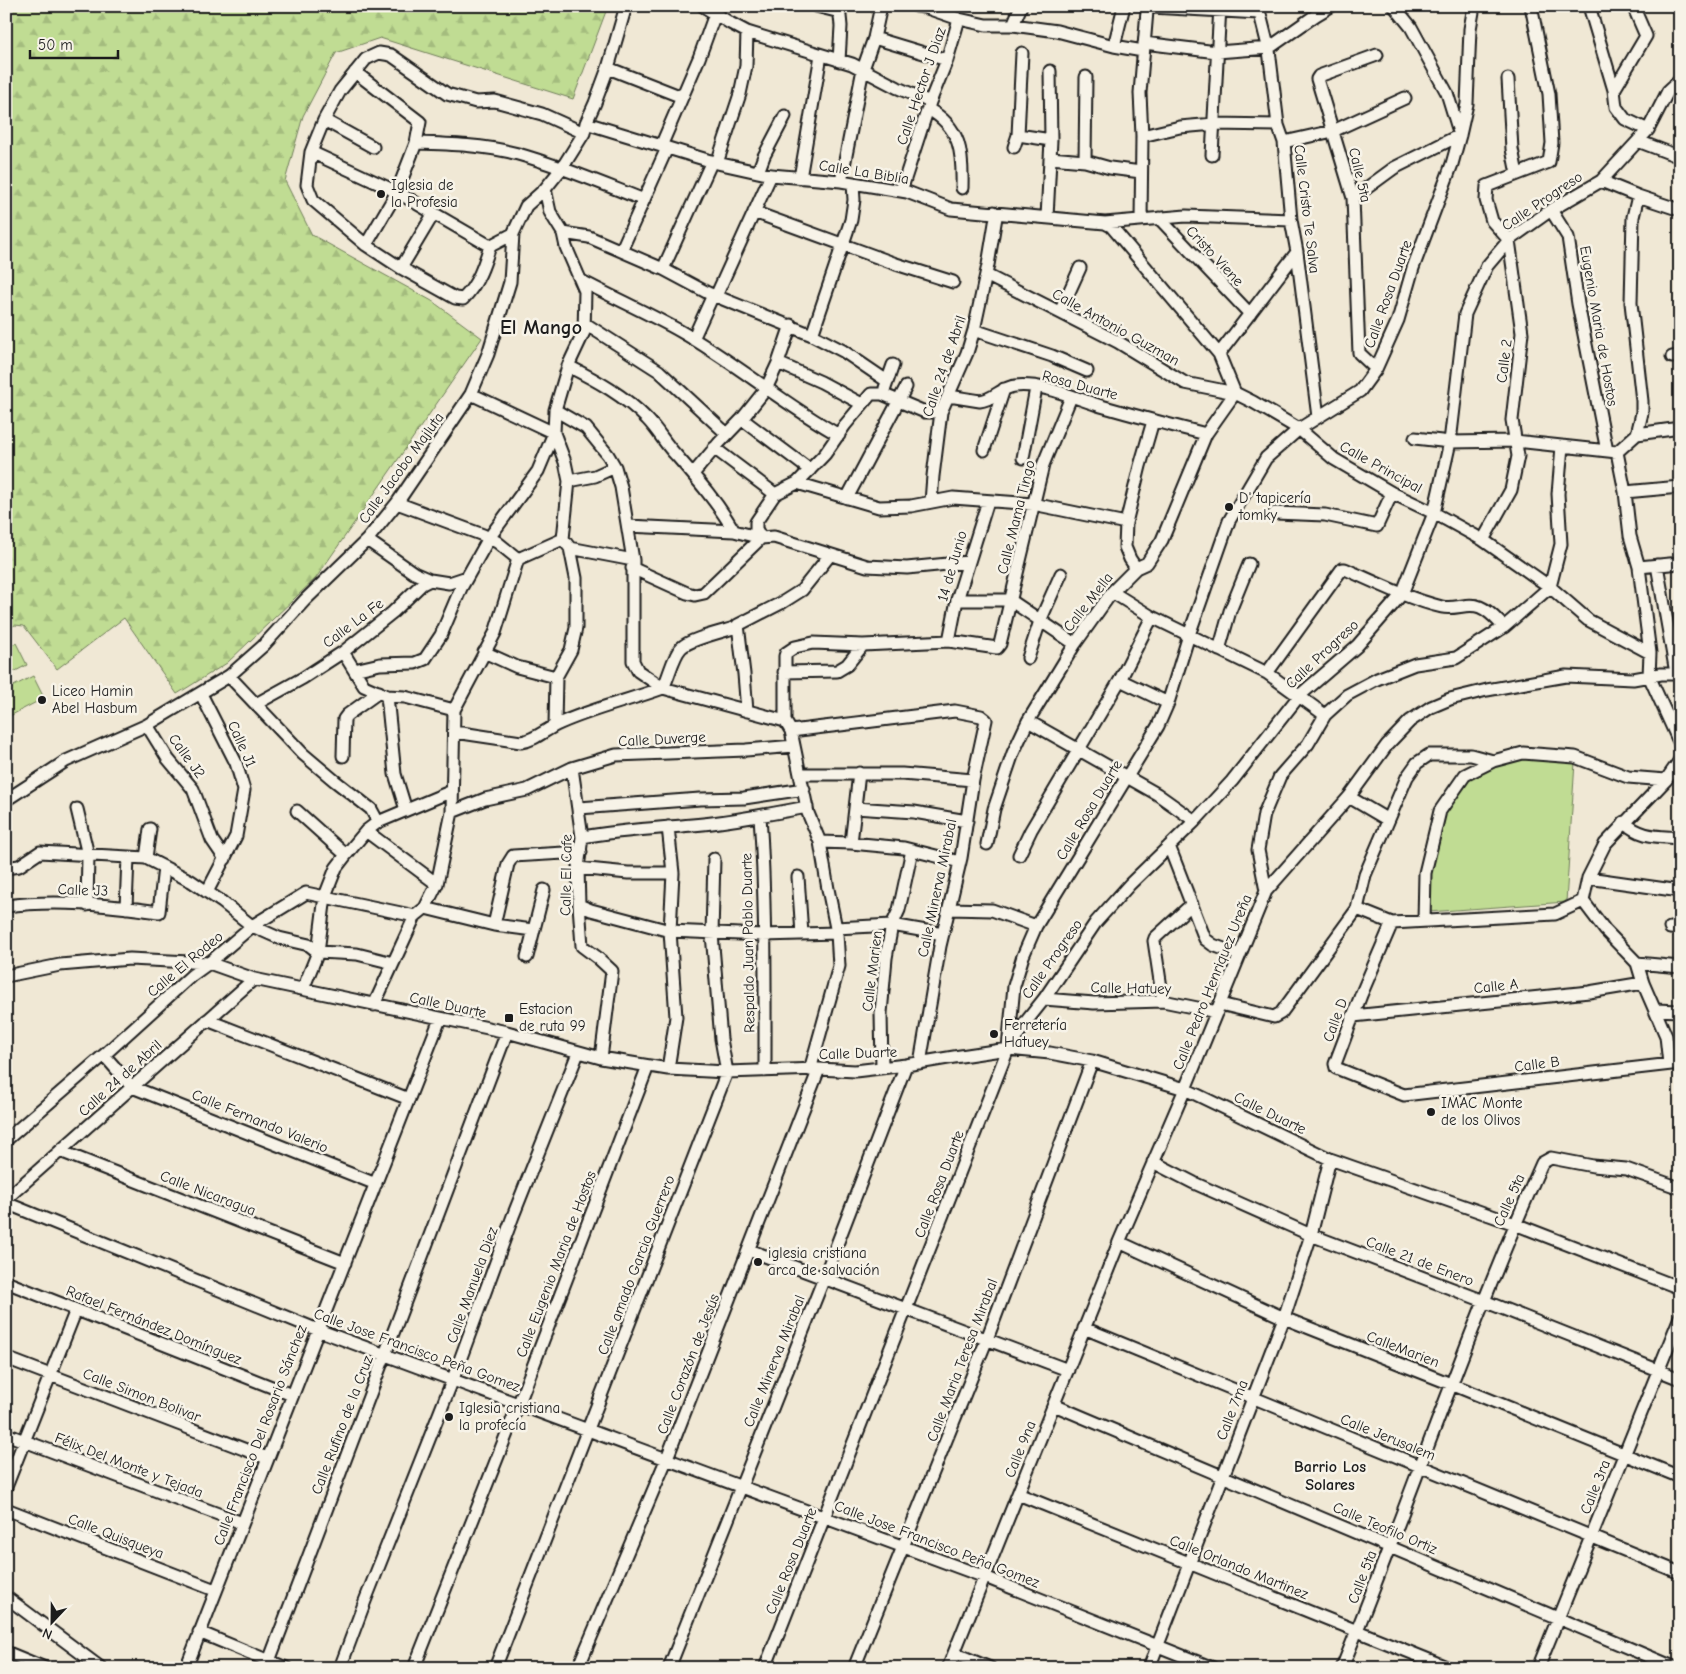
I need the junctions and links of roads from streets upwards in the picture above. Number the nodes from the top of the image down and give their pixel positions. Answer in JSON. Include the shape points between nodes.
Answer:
{"nodes":[{"id":1,"x":626,"y":6,"type":"edge"},
{"id":2,"x":704,"y":6,"type":"edge"},
{"id":3,"x":816,"y":6,"type":"edge"},
{"id":4,"x":881,"y":6,"type":"edge"},
{"id":5,"x":916,"y":6,"type":"edge"},
{"id":6,"x":1021,"y":6,"type":"edge"},
{"id":7,"x":1124,"y":6,"type":"edge"},
{"id":8,"x":1332,"y":6,"type":"edge"},
{"id":9,"x":1394,"y":6,"type":"edge"},
{"id":10,"x":1474,"y":6,"type":"edge"},
{"id":11,"x":1532,"y":6,"type":"edge"},
{"id":12,"x":1589,"y":6,"type":"edge"},
{"id":13,"x":1633,"y":6,"type":"edge"},
{"id":14,"x":1151,"y":7,"type":"edge"},
{"id":15,"x":840,"y":9,"type":"edge"},
{"id":16,"x":1220,"y":9,"type":"edge"},
{"id":17,"x":1259,"y":10,"type":"edge"},
{"id":18,"x":716,"y":14,"type":"junction"},
{"id":19,"x":959,"y":19,"type":"junction"},
{"id":20,"x":1013,"y":25,"type":"junction"},
{"id":21,"x":747,"y":32,"type":"junction"},
{"id":22,"x":874,"y":38,"type":"junction"},
{"id":23,"x":1114,"y":46,"type":"junction"},
{"id":24,"x":1144,"y":47,"type":"junction"},
{"id":25,"x":1269,"y":48,"type":"junction"},
{"id":26,"x":1217,"y":52,"type":"junction"},
{"id":27,"x":1022,"y":53,"type":"dead end"},
{"id":28,"x":822,"y":55,"type":"junction"},
{"id":29,"x":1377,"y":55,"type":"dead end"},
{"id":30,"x":947,"y":60,"type":"junction"},
{"id":31,"x":839,"y":61,"type":"junction"},
{"id":32,"x":608,"y":68,"type":"junction"},
{"id":33,"x":864,"y":69,"type":"junction"},
{"id":34,"x":1050,"y":71,"type":"dead end"},
{"id":35,"x":355,"y":72,"type":"junction"},
{"id":36,"x":1086,"y":77,"type":"dead end"},
{"id":37,"x":1508,"y":79,"type":"dead end"},
{"id":38,"x":1680,"y":80,"type":"edge"},
{"id":39,"x":1614,"y":90,"type":"junction"},
{"id":40,"x":682,"y":96,"type":"junction"},
{"id":41,"x":1405,"y":98,"type":"dead end"},
{"id":42,"x":929,"y":106,"type":"junction"},
{"id":43,"x":785,"y":116,"type":"dead end"},
{"id":44,"x":324,"y":120,"type":"junction"},
{"id":45,"x":1214,"y":124,"type":"junction"},
{"id":46,"x":1278,"y":125,"type":"junction"},
{"id":47,"x":585,"y":128,"type":"junction"},
{"id":48,"x":1648,"y":130,"type":"junction"},
{"id":49,"x":1333,"y":131,"type":"junction"},
{"id":50,"x":1018,"y":135,"type":"junction"},
{"id":51,"x":1460,"y":135,"type":"junction"},
{"id":52,"x":1142,"y":136,"type":"junction"},
{"id":53,"x":1050,"y":140,"type":"junction"},
{"id":54,"x":1638,"y":141,"type":"junction"},
{"id":55,"x":1284,"y":142,"type":"junction"},
{"id":56,"x":416,"y":143,"type":"junction"},
{"id":57,"x":373,"y":147,"type":"dead end"},
{"id":58,"x":664,"y":147,"type":"junction"},
{"id":59,"x":1014,"y":147,"type":"dead end"},
{"id":60,"x":311,"y":152,"type":"junction"},
{"id":61,"x":1212,"y":156,"type":"dead end"},
{"id":62,"x":1680,"y":157,"type":"edge"},
{"id":63,"x":1050,"y":158,"type":"junction"},
{"id":64,"x":1085,"y":160,"type":"junction"},
{"id":65,"x":714,"y":162,"type":"junction"},
{"id":66,"x":562,"y":168,"type":"junction"},
{"id":67,"x":758,"y":172,"type":"junction"},
{"id":68,"x":1142,"y":172,"type":"junction"},
{"id":69,"x":1517,"y":174,"type":"junction"},
{"id":70,"x":771,"y":175,"type":"junction"},
{"id":71,"x":800,"y":178,"type":"junction"},
{"id":72,"x":841,"y":181,"type":"junction"},
{"id":73,"x":1601,"y":181,"type":"junction"},
{"id":74,"x":853,"y":183,"type":"junction"},
{"id":75,"x":962,"y":188,"type":"dead end"},
{"id":76,"x":545,"y":189,"type":"junction"},
{"id":77,"x":901,"y":191,"type":"junction"},
{"id":78,"x":397,"y":192,"type":"junction"},
{"id":79,"x":1638,"y":196,"type":"junction"},
{"id":80,"x":1352,"y":198,"type":"junction"},
{"id":81,"x":644,"y":200,"type":"junction"},
{"id":82,"x":1551,"y":210,"type":"junction"},
{"id":83,"x":1680,"y":210,"type":"edge"},
{"id":84,"x":754,"y":212,"type":"junction"},
{"id":85,"x":994,"y":212,"type":"junction"},
{"id":86,"x":434,"y":213,"type":"junction"},
{"id":87,"x":1047,"y":217,"type":"junction"},
{"id":88,"x":1159,"y":218,"type":"junction"},
{"id":89,"x":1141,"y":220,"type":"junction"},
{"id":90,"x":1292,"y":220,"type":"junction"},
{"id":91,"x":1105,"y":223,"type":"junction"},
{"id":92,"x":563,"y":233,"type":"junction"},
{"id":93,"x":513,"y":234,"type":"junction"},
{"id":94,"x":1508,"y":240,"type":"junction"},
{"id":95,"x":843,"y":244,"type":"junction"},
{"id":96,"x":366,"y":245,"type":"junction"},
{"id":97,"x":490,"y":246,"type":"junction"},
{"id":98,"x":621,"y":251,"type":"junction"},
{"id":99,"x":1297,"y":252,"type":"junction"},
{"id":100,"x":401,"y":268,"type":"junction"},
{"id":101,"x":1080,"y":268,"type":"dead end"},
{"id":102,"x":663,"y":269,"type":"junction"},
{"id":103,"x":986,"y":275,"type":"junction"},
{"id":104,"x":582,"y":281,"type":"junction"},
{"id":105,"x":953,"y":282,"type":"dead end"},
{"id":106,"x":715,"y":295,"type":"junction"},
{"id":107,"x":1060,"y":312,"type":"junction"},
{"id":108,"x":1250,"y":314,"type":"junction"},
{"id":109,"x":584,"y":323,"type":"junction"},
{"id":110,"x":791,"y":326,"type":"junction"},
{"id":111,"x":974,"y":330,"type":"junction"},
{"id":112,"x":812,"y":335,"type":"junction"},
{"id":113,"x":693,"y":339,"type":"junction"},
{"id":114,"x":1218,"y":354,"type":"junction"},
{"id":115,"x":778,"y":363,"type":"junction"},
{"id":116,"x":893,"y":365,"type":"dead end"},
{"id":117,"x":568,"y":366,"type":"junction"},
{"id":118,"x":1376,"y":369,"type":"junction"},
{"id":119,"x":1087,"y":371,"type":"dead end"},
{"id":120,"x":887,"y":381,"type":"junction"},
{"id":121,"x":906,"y":387,"type":"dead end"},
{"id":122,"x":766,"y":388,"type":"junction"},
{"id":123,"x":1036,"y":388,"type":"junction"},
{"id":124,"x":1004,"y":389,"type":"junction"},
{"id":125,"x":1235,"y":393,"type":"junction"},
{"id":126,"x":471,"y":394,"type":"junction"},
{"id":127,"x":882,"y":394,"type":"junction"},
{"id":128,"x":949,"y":396,"type":"junction"},
{"id":129,"x":1071,"y":397,"type":"junction"},
{"id":130,"x":898,"y":400,"type":"junction"},
{"id":131,"x":862,"y":404,"type":"junction"},
{"id":132,"x":555,"y":410,"type":"junction"},
{"id":133,"x":941,"y":412,"type":"junction"},
{"id":134,"x":1318,"y":417,"type":"junction"},
{"id":135,"x":742,"y":420,"type":"junction"},
{"id":136,"x":1153,"y":421,"type":"junction"},
{"id":137,"x":1680,"y":428,"type":"edge"},
{"id":138,"x":1299,"y":430,"type":"junction"},
{"id":139,"x":554,"y":433,"type":"junction"},
{"id":140,"x":727,"y":434,"type":"junction"},
{"id":141,"x":1206,"y":434,"type":"junction"},
{"id":142,"x":1636,"y":434,"type":"junction"},
{"id":143,"x":839,"y":435,"type":"junction"},
{"id":144,"x":1415,"y":438,"type":"dead end"},
{"id":145,"x":1515,"y":441,"type":"junction"},
{"id":146,"x":1450,"y":442,"type":"junction"},
{"id":147,"x":1562,"y":446,"type":"junction"},
{"id":148,"x":714,"y":448,"type":"junction"},
{"id":149,"x":984,"y":450,"type":"dead end"},
{"id":150,"x":1612,"y":452,"type":"junction"},
{"id":151,"x":1023,"y":458,"type":"dead end"},
{"id":152,"x":615,"y":467,"type":"junction"},
{"id":153,"x":810,"y":470,"type":"junction"},
{"id":154,"x":693,"y":474,"type":"junction"},
{"id":155,"x":569,"y":481,"type":"junction"},
{"id":156,"x":797,"y":483,"type":"junction"},
{"id":157,"x":1680,"y":487,"type":"edge"},
{"id":158,"x":1625,"y":492,"type":"junction"},
{"id":159,"x":1392,"y":493,"type":"junction"},
{"id":160,"x":775,"y":494,"type":"junction"},
{"id":161,"x":846,"y":498,"type":"junction"},
{"id":162,"x":988,"y":501,"type":"junction"},
{"id":163,"x":931,"y":502,"type":"junction"},
{"id":164,"x":397,"y":503,"type":"junction"},
{"id":165,"x":1032,"y":504,"type":"junction"},
{"id":166,"x":1434,"y":513,"type":"junction"},
{"id":167,"x":1275,"y":514,"type":"dead end"},
{"id":168,"x":1126,"y":523,"type":"junction"},
{"id":169,"x":628,"y":526,"type":"junction"},
{"id":170,"x":734,"y":531,"type":"junction"},
{"id":171,"x":489,"y":538,"type":"junction"},
{"id":172,"x":761,"y":538,"type":"junction"},
{"id":173,"x":367,"y":540,"type":"junction"},
{"id":174,"x":1483,"y":540,"type":"junction"},
{"id":175,"x":566,"y":543,"type":"junction"},
{"id":176,"x":830,"y":555,"type":"junction"},
{"id":177,"x":518,"y":559,"type":"junction"},
{"id":178,"x":968,"y":562,"type":"junction"},
{"id":179,"x":1680,"y":563,"type":"edge"},
{"id":180,"x":632,"y":564,"type":"junction"},
{"id":181,"x":1249,"y":564,"type":"dead end"},
{"id":182,"x":1657,"y":565,"type":"junction"},
{"id":183,"x":1639,"y":567,"type":"junction"},
{"id":184,"x":1136,"y":568,"type":"junction"},
{"id":185,"x":1061,"y":574,"type":"dead end"},
{"id":186,"x":467,"y":577,"type":"junction"},
{"id":187,"x":430,"y":580,"type":"junction"},
{"id":188,"x":1550,"y":588,"type":"junction"},
{"id":189,"x":1112,"y":592,"type":"junction"},
{"id":190,"x":1402,"y":594,"type":"junction"},
{"id":191,"x":957,"y":600,"type":"junction"},
{"id":192,"x":1010,"y":600,"type":"junction"},
{"id":193,"x":1152,"y":617,"type":"junction"},
{"id":194,"x":1040,"y":621,"type":"junction"},
{"id":195,"x":738,"y":627,"type":"junction"},
{"id":196,"x":1504,"y":627,"type":"junction"},
{"id":197,"x":1189,"y":635,"type":"junction"},
{"id":198,"x":949,"y":641,"type":"junction"},
{"id":199,"x":1075,"y":644,"type":"junction"},
{"id":200,"x":863,"y":645,"type":"junction"},
{"id":201,"x":1219,"y":650,"type":"junction"},
{"id":202,"x":343,"y":652,"type":"junction"},
{"id":203,"x":484,"y":652,"type":"junction"},
{"id":204,"x":1650,"y":653,"type":"junction"},
{"id":205,"x":1028,"y":658,"type":"dead end"},
{"id":206,"x":354,"y":670,"type":"junction"},
{"id":207,"x":784,"y":672,"type":"junction"},
{"id":208,"x":1267,"y":673,"type":"junction"},
{"id":209,"x":1678,"y":673,"type":"edge"},
{"id":210,"x":229,"y":676,"type":"junction"},
{"id":211,"x":1649,"y":676,"type":"junction"},
{"id":212,"x":556,"y":677,"type":"junction"},
{"id":213,"x":1120,"y":680,"type":"junction"},
{"id":214,"x":662,"y":688,"type":"junction"},
{"id":215,"x":201,"y":694,"type":"junction"},
{"id":216,"x":383,"y":694,"type":"junction"},
{"id":217,"x":1298,"y":696,"type":"junction"},
{"id":218,"x":1168,"y":703,"type":"junction"},
{"id":219,"x":256,"y":704,"type":"junction"},
{"id":220,"x":454,"y":710,"type":"junction"},
{"id":221,"x":747,"y":711,"type":"junction"},
{"id":222,"x":1325,"y":715,"type":"junction"},
{"id":223,"x":785,"y":721,"type":"junction"},
{"id":224,"x":1028,"y":721,"type":"junction"},
{"id":225,"x":554,"y":725,"type":"junction"},
{"id":226,"x":147,"y":726,"type":"junction"},
{"id":227,"x":791,"y":731,"type":"junction"},
{"id":228,"x":455,"y":732,"type":"junction"},
{"id":229,"x":1680,"y":744,"type":"edge"},
{"id":230,"x":794,"y":746,"type":"junction"},
{"id":231,"x":1078,"y":749,"type":"junction"},
{"id":232,"x":343,"y":756,"type":"dead end"},
{"id":233,"x":1680,"y":760,"type":"edge"},
{"id":234,"x":1493,"y":761,"type":"junction"},
{"id":235,"x":572,"y":768,"type":"junction"},
{"id":236,"x":858,"y":773,"type":"junction"},
{"id":237,"x":801,"y":774,"type":"junction"},
{"id":238,"x":1127,"y":776,"type":"junction"},
{"id":239,"x":973,"y":780,"type":"junction"},
{"id":240,"x":1666,"y":780,"type":"junction"},
{"id":241,"x":804,"y":789,"type":"junction"},
{"id":242,"x":452,"y":791,"type":"junction"},
{"id":243,"x":1350,"y":797,"type":"junction"},
{"id":244,"x":6,"y":800,"type":"edge"},
{"id":245,"x":807,"y":807,"type":"junction"},
{"id":246,"x":579,"y":808,"type":"junction"},
{"id":247,"x":855,"y":808,"type":"junction"},
{"id":248,"x":77,"y":809,"type":"dead end"},
{"id":249,"x":406,"y":810,"type":"junction"},
{"id":250,"x":297,"y":811,"type":"dead end"},
{"id":251,"x":452,"y":812,"type":"junction"},
{"id":252,"x":760,"y":816,"type":"junction"},
{"id":253,"x":1388,"y":820,"type":"junction"},
{"id":254,"x":1195,"y":821,"type":"junction"},
{"id":255,"x":378,"y":822,"type":"junction"},
{"id":256,"x":967,"y":822,"type":"junction"},
{"id":257,"x":1624,"y":822,"type":"junction"},
{"id":258,"x":668,"y":827,"type":"junction"},
{"id":259,"x":150,"y":829,"type":"dead end"},
{"id":260,"x":366,"y":832,"type":"junction"},
{"id":261,"x":582,"y":837,"type":"junction"},
{"id":262,"x":1680,"y":838,"type":"edge"},
{"id":263,"x":820,"y":842,"type":"junction"},
{"id":264,"x":851,"y":843,"type":"junction"},
{"id":265,"x":987,"y":844,"type":"dead end"},
{"id":266,"x":1169,"y":846,"type":"junction"},
{"id":267,"x":912,"y":850,"type":"junction"},
{"id":268,"x":581,"y":852,"type":"junction"},
{"id":269,"x":88,"y":855,"type":"junction"},
{"id":270,"x":346,"y":855,"type":"junction"},
{"id":271,"x":1019,"y":855,"type":"dead end"},
{"id":272,"x":128,"y":857,"type":"junction"},
{"id":273,"x":146,"y":858,"type":"junction"},
{"id":274,"x":714,"y":859,"type":"dead end"},
{"id":275,"x":225,"y":860,"type":"junction"},
{"id":276,"x":960,"y":862,"type":"junction"},
{"id":277,"x":6,"y":868,"type":"edge"},
{"id":278,"x":164,"y":868,"type":"junction"},
{"id":279,"x":578,"y":868,"type":"junction"},
{"id":280,"x":673,"y":873,"type":"junction"},
{"id":281,"x":798,"y":877,"type":"dead end"},
{"id":282,"x":1588,"y":878,"type":"junction"},
{"id":283,"x":437,"y":884,"type":"junction"},
{"id":284,"x":544,"y":890,"type":"dead end"},
{"id":285,"x":1266,"y":890,"type":"junction"},
{"id":286,"x":1680,"y":890,"type":"edge"},
{"id":287,"x":207,"y":892,"type":"junction"},
{"id":288,"x":326,"y":896,"type":"junction"},
{"id":289,"x":1583,"y":901,"type":"junction"},
{"id":290,"x":1192,"y":904,"type":"junction"},
{"id":291,"x":88,"y":905,"type":"junction"},
{"id":292,"x":578,"y":905,"type":"junction"},
{"id":293,"x":6,"y":906,"type":"edge"},
{"id":294,"x":126,"y":908,"type":"junction"},
{"id":295,"x":425,"y":908,"type":"junction"},
{"id":296,"x":949,"y":909,"type":"junction"},
{"id":297,"x":1357,"y":909,"type":"junction"},
{"id":298,"x":415,"y":916,"type":"junction"},
{"id":299,"x":1424,"y":921,"type":"junction"},
{"id":300,"x":1392,"y":923,"type":"junction"},
{"id":301,"x":494,"y":925,"type":"junction"},
{"id":302,"x":892,"y":925,"type":"junction"},
{"id":303,"x":252,"y":926,"type":"junction"},
{"id":304,"x":1036,"y":926,"type":"junction"},
{"id":305,"x":533,"y":930,"type":"junction"},
{"id":306,"x":836,"y":930,"type":"junction"},
{"id":307,"x":670,"y":931,"type":"junction"},
{"id":308,"x":712,"y":934,"type":"junction"},
{"id":309,"x":802,"y":934,"type":"junction"},
{"id":310,"x":942,"y":934,"type":"junction"},
{"id":311,"x":763,"y":935,"type":"junction"},
{"id":312,"x":318,"y":952,"type":"junction"},
{"id":313,"x":1240,"y":955,"type":"junction"},
{"id":314,"x":527,"y":957,"type":"dead end"},
{"id":315,"x":209,"y":963,"type":"junction"},
{"id":316,"x":1637,"y":963,"type":"junction"},
{"id":317,"x":393,"y":964,"type":"junction"},
{"id":318,"x":1680,"y":967,"type":"edge"},
{"id":319,"x":6,"y":976,"type":"edge"},
{"id":320,"x":254,"y":979,"type":"junction"},
{"id":321,"x":1643,"y":983,"type":"junction"},
{"id":322,"x":303,"y":989,"type":"junction"},
{"id":323,"x":1044,"y":999,"type":"junction"},
{"id":324,"x":1163,"y":1001,"type":"junction"},
{"id":325,"x":374,"y":1005,"type":"junction"},
{"id":326,"x":1218,"y":1008,"type":"junction"},
{"id":327,"x":1655,"y":1010,"type":"junction"},
{"id":328,"x":1680,"y":1011,"type":"edge"},
{"id":329,"x":1353,"y":1016,"type":"junction"},
{"id":330,"x":440,"y":1019,"type":"junction"},
{"id":331,"x":207,"y":1020,"type":"junction"},
{"id":332,"x":507,"y":1032,"type":"junction"},
{"id":333,"x":1008,"y":1050,"type":"junction"},
{"id":334,"x":578,"y":1053,"type":"junction"},
{"id":335,"x":104,"y":1055,"type":"junction"},
{"id":336,"x":601,"y":1058,"type":"junction"},
{"id":337,"x":1092,"y":1061,"type":"junction"},
{"id":338,"x":920,"y":1063,"type":"junction"},
{"id":339,"x":1675,"y":1064,"type":"edge"},
{"id":340,"x":906,"y":1065,"type":"junction"},
{"id":341,"x":648,"y":1066,"type":"junction"},
{"id":342,"x":882,"y":1068,"type":"junction"},
{"id":343,"x":668,"y":1069,"type":"junction"},
{"id":344,"x":814,"y":1069,"type":"junction"},
{"id":345,"x":764,"y":1071,"type":"junction"},
{"id":346,"x":727,"y":1072,"type":"junction"},
{"id":347,"x":132,"y":1086,"type":"junction"},
{"id":348,"x":1185,"y":1089,"type":"junction"},
{"id":349,"x":1397,"y":1093,"type":"joint"},
{"id":350,"x":409,"y":1099,"type":"junction"},
{"id":351,"x":6,"y":1140,"type":"edge"},
{"id":352,"x":60,"y":1151,"type":"junction"},
{"id":353,"x":1330,"y":1159,"type":"junction"},
{"id":354,"x":1153,"y":1162,"type":"junction"},
{"id":355,"x":376,"y":1184,"type":"junction"},
{"id":356,"x":1680,"y":1188,"type":"edge"},
{"id":357,"x":6,"y":1199,"type":"edge"},
{"id":358,"x":6,"y":1204,"type":"edge"},
{"id":359,"x":1515,"y":1224,"type":"junction"},
{"id":360,"x":1311,"y":1235,"type":"junction"},
{"id":361,"x":1119,"y":1242,"type":"junction"},
{"id":362,"x":749,"y":1250,"type":"junction"},
{"id":363,"x":345,"y":1262,"type":"junction"},
{"id":364,"x":824,"y":1278,"type":"junction"},
{"id":365,"x":6,"y":1282,"type":"edge"},
{"id":366,"x":1680,"y":1288,"type":"edge"},
{"id":367,"x":1484,"y":1301,"type":"junction"},
{"id":368,"x":907,"y":1309,"type":"junction"},
{"id":369,"x":76,"y":1310,"type":"junction"},
{"id":370,"x":1680,"y":1317,"type":"edge"},
{"id":371,"x":1284,"y":1318,"type":"junction"},
{"id":372,"x":1084,"y":1328,"type":"junction"},
{"id":373,"x":318,"y":1330,"type":"junction"},
{"id":374,"x":987,"y":1339,"type":"junction"},
{"id":375,"x":385,"y":1353,"type":"junction"},
{"id":376,"x":6,"y":1358,"type":"edge"},
{"id":377,"x":1068,"y":1370,"type":"junction"},
{"id":378,"x":1659,"y":1370,"type":"junction"},
{"id":379,"x":50,"y":1376,"type":"junction"},
{"id":380,"x":453,"y":1379,"type":"junction"},
{"id":381,"x":1680,"y":1379,"type":"edge"},
{"id":382,"x":1451,"y":1384,"type":"junction"},
{"id":383,"x":292,"y":1395,"type":"junction"},
{"id":384,"x":1253,"y":1398,"type":"junction"},
{"id":385,"x":519,"y":1403,"type":"junction"},
{"id":386,"x":1054,"y":1405,"type":"junction"},
{"id":387,"x":589,"y":1429,"type":"junction"},
{"id":388,"x":6,"y":1434,"type":"edge"},
{"id":389,"x":24,"y":1441,"type":"junction"},
{"id":390,"x":1624,"y":1454,"type":"junction"},
{"id":391,"x":267,"y":1458,"type":"junction"},
{"id":392,"x":667,"y":1458,"type":"junction"},
{"id":393,"x":1419,"y":1466,"type":"junction"},
{"id":394,"x":1223,"y":1476,"type":"junction"},
{"id":395,"x":1680,"y":1477,"type":"edge"},
{"id":396,"x":741,"y":1486,"type":"junction"},
{"id":397,"x":6,"y":1487,"type":"edge"},
{"id":398,"x":1018,"y":1494,"type":"junction"},
{"id":399,"x":6,"y":1510,"type":"edge"},
{"id":400,"x":824,"y":1517,"type":"junction"},
{"id":401,"x":242,"y":1523,"type":"junction"},
{"id":402,"x":1591,"y":1537,"type":"junction"},
{"id":403,"x":904,"y":1546,"type":"junction"},
{"id":404,"x":1389,"y":1546,"type":"junction"},
{"id":405,"x":1189,"y":1563,"type":"junction"},
{"id":406,"x":1680,"y":1573,"type":"edge"},
{"id":407,"x":985,"y":1576,"type":"junction"},
{"id":408,"x":216,"y":1590,"type":"junction"},
{"id":409,"x":6,"y":1598,"type":"edge"},
{"id":410,"x":1558,"y":1618,"type":"junction"},
{"id":411,"x":1357,"y":1630,"type":"junction"},
{"id":412,"x":199,"y":1632,"type":"junction"},
{"id":413,"x":1157,"y":1646,"type":"junction"},
{"id":414,"x":6,"y":1652,"type":"edge"},
{"id":415,"x":954,"y":1653,"type":"junction"},
{"id":416,"x":269,"y":1660,"type":"junction"},
{"id":417,"x":18,"y":1663,"type":"edge"},
{"id":418,"x":45,"y":1668,"type":"edge"},
{"id":419,"x":101,"y":1668,"type":"edge"},
{"id":420,"x":186,"y":1668,"type":"edge"},
{"id":421,"x":286,"y":1668,"type":"edge"},
{"id":422,"x":340,"y":1668,"type":"edge"},
{"id":423,"x":414,"y":1668,"type":"edge"},
{"id":424,"x":495,"y":1668,"type":"edge"},
{"id":425,"x":578,"y":1668,"type":"edge"},
{"id":426,"x":669,"y":1668,"type":"edge"},
{"id":427,"x":765,"y":1668,"type":"edge"},
{"id":428,"x":854,"y":1668,"type":"edge"},
{"id":429,"x":948,"y":1668,"type":"edge"},
{"id":430,"x":990,"y":1668,"type":"edge"},
{"id":431,"x":1149,"y":1668,"type":"edge"},
{"id":432,"x":1213,"y":1668,"type":"edge"},
{"id":433,"x":1342,"y":1668,"type":"edge"},
{"id":434,"x":1449,"y":1668,"type":"edge"},
{"id":435,"x":1538,"y":1668,"type":"edge"},
{"id":436,"x":1676,"y":1668,"type":"edge"}],
"edges":[{"from":1,"to":32,"type":"street","name":"Calle Jacobo Majluta"},
{"from":2,"to":18,"type":"street"},
{"from":3,"to":15,"type":"street"},
{"from":4,"to":22,"type":"street"},
{"from":5,"to":19,"type":"street"},
{"from":6,"to":20,"type":"street"},
{"from":7,"to":23,"type":"street"},
{"from":8,"to":25,"type":"street"},
{"from":9,"to":51,"type":"street","via":[[1411,27],[1447,94]]},
{"from":10,"to":51,"type":"street","name":"Calle Rosa Duarte","via":[[1467,104]]},
{"from":11,"to":69,"type":"street","via":[[1549,94],[1552,143],[1549,162]]},
{"from":12,"to":39,"type":"street"},
{"from":13,"to":39,"type":"street","via":[[1646,36]]},
{"from":14,"to":16,"type":"street"},
{"from":14,"to":24,"type":"street","via":[[1147,11]]},
{"from":15,"to":31,"type":"street"},
{"from":16,"to":17,"type":"street"},
{"from":16,"to":26,"type":"street"},
{"from":17,"to":25,"type":"street","name":"Calle Cristo Te Salva"},
{"from":18,"to":21,"type":"street"},
{"from":18,"to":40,"type":"street"},
{"from":19,"to":20,"type":"street","via":[[986,25]]},
{"from":19,"to":30,"type":"street","name":"Calle Hector J Diaz"},
{"from":20,"to":23,"type":"street","via":[[1057,30]]},
{"from":21,"to":28,"type":"street"},
{"from":21,"to":65,"type":"street","via":[[746,66],[740,94]]},
{"from":22,"to":30,"type":"street"},
{"from":22,"to":33,"type":"street"},
{"from":23,"to":24,"type":"street"},
{"from":24,"to":26,"type":"street"},
{"from":24,"to":52,"type":"street","via":[[1140,93]]},
{"from":25,"to":26,"type":"street"},
{"from":25,"to":46,"type":"street","name":"Calle Cristo Te Salva"},
{"from":26,"to":45,"type":"street"},
{"from":27,"to":50,"type":"street"},
{"from":28,"to":31,"type":"street"},
{"from":28,"to":71,"type":"street"},
{"from":29,"to":49,"type":"street","name":"Calle 5ta","via":[[1317,79]]},
{"from":30,"to":42,"type":"street","name":"Calle Hector J Diaz"},
{"from":31,"to":33,"type":"street"},
{"from":32,"to":40,"type":"street"},
{"from":32,"to":47,"type":"street","name":"Calle Jacobo Majluta"},
{"from":33,"to":42,"type":"street"},
{"from":33,"to":72,"type":"street"},
{"from":34,"to":53,"type":"street"},
{"from":35,"to":44,"type":"street","name":"Calle La Biblia"},
{"from":35,"to":47,"type":"street","name":"Calle La Biblia","via":[[366,59],[379,54],[391,55],[447,94],[476,102],[495,101]]},
{"from":35,"to":56,"type":"street","via":[[417,119],[420,126]]},
{"from":36,"to":64,"type":"street"},
{"from":37,"to":69,"type":"street","via":[[1512,150]]},
{"from":38,"to":48,"type":"street","name":"Calle Progreso","via":[[1668,91]]},
{"from":39,"to":48,"type":"street","via":[[1616,107],[1625,119]]},
{"from":40,"to":58,"type":"street"},
{"from":41,"to":49,"type":"street"},
{"from":42,"to":75,"type":"street","via":[[956,134],[963,166]]},
{"from":42,"to":77,"type":"street","name":"Calle Hector J Diaz"},
{"from":43,"to":67,"type":"street"},
{"from":44,"to":57,"type":"street"},
{"from":44,"to":60,"type":"street","name":"Calle La Biblia"},
{"from":45,"to":46,"type":"street"},
{"from":45,"to":52,"type":"street","via":[[1180,127]]},
{"from":45,"to":61,"type":"street"},
{"from":46,"to":55,"type":"street","name":"Calle Cristo Te Salva"},
{"from":47,"to":58,"type":"street","name":"Calle La Biblia"},
{"from":47,"to":66,"type":"street","name":"Calle Jacobo Majluta"},
{"from":48,"to":54,"type":"street","name":"Calle Progreso"},
{"from":49,"to":55,"type":"street"},
{"from":49,"to":80,"type":"street","name":"Calle 5ta"},
{"from":50,"to":53,"type":"street"},
{"from":50,"to":59,"type":"street"},
{"from":51,"to":80,"type":"street","via":[[1394,168]]},
{"from":51,"to":118,"type":"street","name":"Calle Rosa Duarte","via":[[1398,320]]},
{"from":52,"to":68,"type":"street"},
{"from":53,"to":63,"type":"street"},
{"from":54,"to":62,"type":"street"},
{"from":54,"to":73,"type":"street","name":"Calle Progreso"},
{"from":55,"to":90,"type":"street","name":"Calle Cristo Te Salva"},
{"from":56,"to":66,"type":"street","via":[[465,145],[517,153]]},
{"from":56,"to":78,"type":"street"},
{"from":58,"to":65,"type":"street","name":"Calle La Biblia"},
{"from":58,"to":81,"type":"street"},
{"from":60,"to":78,"type":"street"},
{"from":60,"to":96,"type":"street","name":"Calle La Biblia","via":[[307,185],[313,200]]},
{"from":63,"to":64,"type":"street"},
{"from":63,"to":87,"type":"street"},
{"from":64,"to":68,"type":"street","via":[[1110,168]]},
{"from":65,"to":67,"type":"street","name":"Calle La Biblia"},
{"from":65,"to":102,"type":"street"},
{"from":66,"to":76,"type":"street","name":"Calle Jacobo Majluta"},
{"from":66,"to":81,"type":"street"},
{"from":67,"to":70,"type":"street","name":"Calle La Biblia"},
{"from":68,"to":89,"type":"street"},
{"from":69,"to":94,"type":"street","via":[[1487,186],[1486,200],[1492,220]]},
{"from":70,"to":71,"type":"street","name":"Calle La Biblia"},
{"from":70,"to":84,"type":"street"},
{"from":71,"to":72,"type":"street","name":"Calle La Biblia"},
{"from":72,"to":74,"type":"street","name":"Calle La Biblia"},
{"from":73,"to":79,"type":"street"},
{"from":73,"to":82,"type":"street","name":"Calle Progreso"},
{"from":74,"to":77,"type":"street","name":"Calle La Biblia"},
{"from":74,"to":95,"type":"street","via":[[851,220]]},
{"from":76,"to":92,"type":"street","via":[[550,212]]},
{"from":76,"to":93,"type":"street","name":"Calle Jacobo Majluta","via":[[526,206]]},
{"from":77,"to":85,"type":"street","name":"Calle La Biblia","via":[[951,209]]},
{"from":78,"to":86,"type":"street"},
{"from":78,"to":96,"type":"street"},
{"from":79,"to":83,"type":"street"},
{"from":79,"to":142,"type":"street","via":[[1633,217],[1631,302],[1642,401]]},
{"from":80,"to":118,"type":"street","name":"Calle 5ta","via":[[1359,353]]},
{"from":81,"to":98,"type":"street"},
{"from":82,"to":94,"type":"street","name":"Calle Progreso"},
{"from":82,"to":150,"type":"street","name":"Eugenio Maria de Hostos","via":[[1568,236],[1578,304]]},
{"from":84,"to":95,"type":"street"},
{"from":84,"to":106,"type":"street"},
{"from":85,"to":87,"type":"street","name":"Calle La Biblia"},
{"from":85,"to":103,"type":"street","name":"Calle 24 de Abril","via":[[996,217]]},
{"from":86,"to":97,"type":"street"},
{"from":86,"to":100,"type":"street"},
{"from":87,"to":91,"type":"street","name":"Calle La Biblia"},
{"from":88,"to":89,"type":"street","name":"Calle La Biblia"},
{"from":88,"to":90,"type":"street","name":"Calle La Biblia"},
{"from":88,"to":108,"type":"street","name":"Cristo Viene"},
{"from":89,"to":91,"type":"street","name":"Calle La Biblia"},
{"from":90,"to":99,"type":"street","name":"Calle Cristo Te Salva"},
{"from":91,"to":114,"type":"street","via":[[1111,226]]},
{"from":92,"to":98,"type":"street","via":[[589,237]]},
{"from":92,"to":104,"type":"street"},
{"from":93,"to":97,"type":"street"},
{"from":93,"to":126,"type":"street","name":"Calle Jacobo Majluta","via":[[510,282],[488,354]]},
{"from":94,"to":145,"type":"street","name":"Calle 2","via":[[1522,333],[1512,420]]},
{"from":94,"to":146,"type":"street","name":"Calle Progreso","via":[[1486,266],[1465,314]]},
{"from":95,"to":105,"type":"street"},
{"from":95,"to":112,"type":"street"},
{"from":96,"to":100,"type":"street","name":"Calle La Biblia"},
{"from":97,"to":100,"type":"street","name":"Calle La Biblia","via":[[484,268],[462,298],[454,298]]},
{"from":98,"to":102,"type":"street"},
{"from":99,"to":108,"type":"street"},
{"from":99,"to":134,"type":"street","name":"Calle Cristo Te Salva"},
{"from":101,"to":107,"type":"street"},
{"from":102,"to":106,"type":"street"},
{"from":103,"to":107,"type":"street","name":"Calle Antonio Guzman"},
{"from":103,"to":111,"type":"street","name":"Calle 24 de Abril"},
{"from":104,"to":109,"type":"street"},
{"from":104,"to":113,"type":"street"},
{"from":106,"to":110,"type":"street"},
{"from":106,"to":113,"type":"street"},
{"from":107,"to":125,"type":"street","name":"Calle Antonio Guzman","via":[[1185,382]]},
{"from":108,"to":114,"type":"street"},
{"from":109,"to":117,"type":"street","via":[[584,332]]},
{"from":109,"to":140,"type":"street","via":[[659,371]]},
{"from":110,"to":112,"type":"street"},
{"from":110,"to":115,"type":"street"},
{"from":111,"to":119,"type":"street"},
{"from":111,"to":128,"type":"street","name":"Calle 24 de Abril"},
{"from":112,"to":120,"type":"street","via":[[843,351]]},
{"from":113,"to":122,"type":"street"},
{"from":114,"to":125,"type":"street"},
{"from":115,"to":122,"type":"street"},
{"from":115,"to":131,"type":"street"},
{"from":116,"to":120,"type":"street"},
{"from":117,"to":132,"type":"street"},
{"from":117,"to":154,"type":"street","via":[[627,401],[648,420]]},
{"from":118,"to":134,"type":"street","name":"Calle Rosa Duarte","via":[[1360,391]]},
{"from":120,"to":127,"type":"street"},
{"from":121,"to":130,"type":"street"},
{"from":122,"to":135,"type":"street"},
{"from":122,"to":143,"type":"street"},
{"from":123,"to":124,"type":"street","name":"Rosa Duarte","via":[[1015,386]]},
{"from":123,"to":129,"type":"street","name":"Rosa Duarte"},
{"from":123,"to":151,"type":"street"},
{"from":124,"to":128,"type":"street","name":"Rosa Duarte","via":[[986,400]]},
{"from":124,"to":149,"type":"street"},
{"from":125,"to":138,"type":"street","name":"Calle Principal"},
{"from":125,"to":141,"type":"street","name":"Calle Mella"},
{"from":126,"to":139,"type":"street"},
{"from":126,"to":164,"type":"street","name":"Calle Jacobo Majluta"},
{"from":127,"to":130,"type":"street"},
{"from":127,"to":131,"type":"street","via":[[871,394]]},
{"from":128,"to":133,"type":"street","name":"Calle 24 de Abril"},
{"from":129,"to":136,"type":"street","name":"Rosa Duarte"},
{"from":129,"to":165,"type":"street","name":"Calle Mama Tingo","via":[[1043,465]]},
{"from":130,"to":133,"type":"street","via":[[925,412]]},
{"from":130,"to":161,"type":"street"},
{"from":131,"to":143,"type":"street"},
{"from":132,"to":139,"type":"street"},
{"from":132,"to":152,"type":"street","via":[[586,428]]},
{"from":133,"to":163,"type":"street","name":"Calle 24 de Abril"},
{"from":134,"to":138,"type":"street","name":"Calle Rosa Duarte"},
{"from":135,"to":140,"type":"street"},
{"from":135,"to":153,"type":"street"},
{"from":136,"to":141,"type":"street","name":"Rosa Duarte"},
{"from":136,"to":168,"type":"street"},
{"from":137,"to":142,"type":"street"},
{"from":138,"to":159,"type":"street","name":"Calle Principal","via":[[1334,460]]},
{"from":138,"to":197,"type":"street","name":"Calle Rosa Duarte","via":[[1266,458],[1229,521]]},
{"from":139,"to":155,"type":"street"},
{"from":139,"to":171,"type":"street","via":[[538,471]]},
{"from":140,"to":148,"type":"street"},
{"from":141,"to":184,"type":"street","name":"Calle Mella","via":[[1162,540],[1147,563]]},
{"from":142,"to":150,"type":"street"},
{"from":143,"to":153,"type":"street"},
{"from":144,"to":146,"type":"street"},
{"from":145,"to":146,"type":"street"},
{"from":145,"to":147,"type":"street"},
{"from":145,"to":174,"type":"street","name":"Calle 2","via":[[1518,456],[1511,490]]},
{"from":146,"to":166,"type":"street","name":"Calle Progreso"},
{"from":147,"to":150,"type":"street"},
{"from":147,"to":188,"type":"street","via":[[1558,494],[1561,544]]},
{"from":148,"to":154,"type":"street"},
{"from":148,"to":160,"type":"street"},
{"from":150,"to":158,"type":"street","name":"Eugenio Maria de Hostos"},
{"from":152,"to":155,"type":"street","via":[[595,476]]},
{"from":152,"to":169,"type":"street","via":[[622,486]]},
{"from":153,"to":156,"type":"street"},
{"from":154,"to":170,"type":"street"},
{"from":155,"to":175,"type":"street"},
{"from":156,"to":160,"type":"street"},
{"from":156,"to":161,"type":"street"},
{"from":157,"to":158,"type":"street"},
{"from":158,"to":183,"type":"street","name":"Eugenio Maria de Hostos","via":[[1630,536]]},
{"from":159,"to":166,"type":"street","name":"Calle Principal"},
{"from":159,"to":167,"type":"street","via":[[1377,526],[1324,515]]},
{"from":160,"to":172,"type":"street","via":[[756,522]]},
{"from":161,"to":163,"type":"street","via":[[894,508]]},
{"from":162,"to":163,"type":"street","via":[[953,498]]},
{"from":162,"to":165,"type":"street"},
{"from":162,"to":178,"type":"street","name":"14 de Junio"},
{"from":164,"to":171,"type":"street"},
{"from":164,"to":173,"type":"street","name":"Calle Jacobo Majluta"},
{"from":165,"to":168,"type":"street"},
{"from":165,"to":192,"type":"street","name":"Calle Mama Tingo"},
{"from":166,"to":174,"type":"street","name":"Calle Principal"},
{"from":166,"to":190,"type":"street","name":"Calle Progreso"},
{"from":168,"to":184,"type":"street","via":[[1125,547]]},
{"from":169,"to":170,"type":"street"},
{"from":169,"to":180,"type":"street"},
{"from":170,"to":172,"type":"street"},
{"from":171,"to":177,"type":"street"},
{"from":171,"to":186,"type":"street"},
{"from":172,"to":176,"type":"street","via":[[774,537]]},
{"from":172,"to":180,"type":"street","via":[[704,593],[695,595]]},
{"from":173,"to":187,"type":"street"},
{"from":173,"to":210,"type":"street","name":"Calle Jacobo Majluta"},
{"from":174,"to":188,"type":"street","name":"Calle Principal"},
{"from":175,"to":177,"type":"street"},
{"from":175,"to":180,"type":"street"},
{"from":175,"to":212,"type":"street","via":[[576,578],[576,628],[571,650]]},
{"from":176,"to":178,"type":"street","via":[[867,566],[907,568]]},
{"from":176,"to":195,"type":"street","via":[[802,590],[739,623]]},
{"from":177,"to":203,"type":"street","via":[[495,633]]},
{"from":178,"to":191,"type":"street","name":"14 de Junio"},
{"from":179,"to":182,"type":"street"},
{"from":180,"to":214,"type":"street","via":[[633,661],[638,671]]},
{"from":181,"to":201,"type":"street"},
{"from":182,"to":183,"type":"street"},
{"from":182,"to":209,"type":"street"},
{"from":183,"to":204,"type":"street","name":"Eugenio Maria de Hostos"},
{"from":184,"to":189,"type":"street","name":"Calle Mella"},
{"from":185,"to":194,"type":"street"},
{"from":186,"to":187,"type":"street","via":[[449,583]]},
{"from":186,"to":206,"type":"street","via":[[441,635],[425,659]]},
{"from":187,"to":202,"type":"street","name":"Calle La Fe"},
{"from":188,"to":196,"type":"street"},
{"from":188,"to":204,"type":"street","name":"Calle Principal","via":[[1588,620]]},
{"from":189,"to":193,"type":"street"},
{"from":189,"to":199,"type":"street","name":"Calle Mella"},
{"from":190,"to":196,"type":"street","via":[[1445,608],[1474,605],[1490,613]]},
{"from":190,"to":208,"type":"street","via":[[1342,569]]},
{"from":190,"to":217,"type":"street","name":"Calle Progreso","via":[[1357,646]]},
{"from":191,"to":192,"type":"street"},
{"from":191,"to":198,"type":"street","name":"14 de Junio"},
{"from":192,"to":194,"type":"street"},
{"from":192,"to":198,"type":"street","name":"Calle Mama Tingo","via":[[997,648]]},
{"from":193,"to":197,"type":"street"},
{"from":193,"to":213,"type":"street"},
{"from":194,"to":199,"type":"street"},
{"from":194,"to":205,"type":"street"},
{"from":195,"to":214,"type":"street","via":[[689,642],[681,648]]},
{"from":195,"to":221,"type":"street"},
{"from":196,"to":222,"type":"street","via":[[1456,658],[1415,664],[1377,678],[1347,695]]},
{"from":197,"to":201,"type":"street"},
{"from":197,"to":218,"type":"street","name":"Calle Rosa Duarte"},
{"from":198,"to":200,"type":"street"},
{"from":199,"to":224,"type":"street","name":"Calle Mella"},
{"from":200,"to":207,"type":"street","via":[[837,671]]},
{"from":200,"to":207,"type":"street","via":[[813,643],[795,647],[785,654]]},
{"from":201,"to":208,"type":"street"},
{"from":202,"to":206,"type":"street"},
{"from":202,"to":219,"type":"street","name":"Calle La Fe"},
{"from":203,"to":212,"type":"street","via":[[518,667]]},
{"from":203,"to":220,"type":"street"},
{"from":204,"to":211,"type":"street"},
{"from":206,"to":216,"type":"street","via":[[364,686]]},
{"from":207,"to":223,"type":"street"},
{"from":208,"to":217,"type":"street"},
{"from":209,"to":211,"type":"street"},
{"from":210,"to":215,"type":"street","name":"Calle Jacobo Majluta"},
{"from":210,"to":219,"type":"street"},
{"from":211,"to":229,"type":"street"},
{"from":211,"to":243,"type":"street","name":"Calle Pedro Henriquez Ureña","via":[[1633,679],[1566,676],[1450,699],[1410,721],[1387,745]]},
{"from":212,"to":225,"type":"street"},
{"from":213,"to":218,"type":"street"},
{"from":213,"to":231,"type":"street"},
{"from":214,"to":221,"type":"street"},
{"from":214,"to":225,"type":"street"},
{"from":215,"to":226,"type":"street","name":"Calle Jacobo Majluta"},
{"from":215,"to":275,"type":"street","name":"Calle J1","via":[[236,763],[244,790],[236,836]]},
{"from":216,"to":220,"type":"street"},
{"from":216,"to":232,"type":"street","via":[[344,719]]},
{"from":216,"to":249,"type":"street","via":[[395,774]]},
{"from":217,"to":222,"type":"street"},
{"from":217,"to":254,"type":"street","name":"Calle Progreso","via":[[1232,781]]},
{"from":218,"to":238,"type":"street","name":"Calle Rosa Duarte","via":[[1158,726]]},
{"from":219,"to":255,"type":"street","via":[[303,754],[371,809]]},
{"from":220,"to":228,"type":"street"},
{"from":221,"to":223,"type":"street"},
{"from":222,"to":285,"type":"street","via":[[1308,744],[1280,776],[1264,814],[1258,850]]},
{"from":223,"to":227,"type":"street","name":"Calle Corazón de Jesús"},
{"from":224,"to":231,"type":"street"},
{"from":224,"to":265,"type":"street","name":"Calle Mella","via":[[1013,753],[994,810]]},
{"from":225,"to":228,"type":"street","via":[[530,741],[522,742]]},
{"from":226,"to":244,"type":"street","name":"Calle Jacobo Majluta","via":[[66,761]]},
{"from":226,"to":275,"type":"street","name":"Calle J2","via":[[193,789],[212,840]]},
{"from":227,"to":230,"type":"street","name":"Calle Corazón de Jesús"},
{"from":227,"to":239,"type":"street","name":"Calle Minerva Mirabal","via":[[955,711],[981,716],[986,720]]},
{"from":228,"to":242,"type":"street"},
{"from":230,"to":235,"type":"street","name":"Calle Duverge","via":[[616,755]]},
{"from":230,"to":237,"type":"street","name":"Calle Corazón de Jesús"},
{"from":231,"to":238,"type":"street"},
{"from":231,"to":271,"type":"street"},
{"from":233,"to":240,"type":"street"},
{"from":234,"to":240,"type":"street","via":[[1523,753],[1575,757],[1628,777]]},
{"from":234,"to":253,"type":"street","via":[[1471,755],[1429,755],[1417,763],[1407,777]]},
{"from":234,"to":299,"type":"street","via":[[1465,775],[1440,811],[1425,873]]},
{"from":235,"to":246,"type":"street","name":"Calle El Cafe"},
{"from":235,"to":251,"type":"street","name":"Calle Duverge","via":[[527,790],[485,799]]},
{"from":236,"to":237,"type":"street"},
{"from":236,"to":239,"type":"street"},
{"from":236,"to":247,"type":"street"},
{"from":237,"to":241,"type":"street","name":"Calle Corazón de Jesús"},
{"from":238,"to":254,"type":"street"},
{"from":238,"to":304,"type":"street","name":"Calle Rosa Duarte"},
{"from":239,"to":256,"type":"street","name":"Calle Minerva Mirabal"},
{"from":240,"to":257,"type":"street"},
{"from":241,"to":245,"type":"street","name":"Calle Corazón de Jesús"},
{"from":241,"to":246,"type":"street","via":[[744,798]]},
{"from":242,"to":249,"type":"street"},
{"from":242,"to":251,"type":"street"},
{"from":243,"to":253,"type":"street"},
{"from":243,"to":285,"type":"street","name":"Calle Pedro Henriquez Ureña"},
{"from":245,"to":252,"type":"street"},
{"from":245,"to":263,"type":"street","name":"Calle Corazón de Jesús"},
{"from":246,"to":261,"type":"street","name":"Calle El Cafe"},
{"from":247,"to":256,"type":"street","via":[[914,812]]},
{"from":247,"to":264,"type":"street"},
{"from":248,"to":269,"type":"street"},
{"from":249,"to":255,"type":"street"},
{"from":250,"to":270,"type":"street"},
{"from":251,"to":283,"type":"street"},
{"from":252,"to":258,"type":"street"},
{"from":252,"to":311,"type":"street","name":"Respaldo Juan Pablo Duarte"},
{"from":253,"to":297,"type":"street","via":[[1365,875]]},
{"from":254,"to":266,"type":"street","name":"Calle Progreso"},
{"from":255,"to":260,"type":"street"},
{"from":256,"to":276,"type":"street","name":"Calle Minerva Mirabal"},
{"from":257,"to":262,"type":"street","via":[[1646,835]]},
{"from":257,"to":282,"type":"street","via":[[1605,844]]},
{"from":258,"to":261,"type":"street"},
{"from":258,"to":280,"type":"street"},
{"from":259,"to":273,"type":"street"},
{"from":260,"to":270,"type":"street"},
{"from":260,"to":283,"type":"street"},
{"from":261,"to":268,"type":"street","name":"Calle El Cafe"},
{"from":263,"to":264,"type":"street"},
{"from":263,"to":306,"type":"street","name":"Calle Corazón de Jesús"},
{"from":264,"to":267,"type":"street"},
{"from":266,"to":290,"type":"street"},
{"from":266,"to":323,"type":"street","name":"Calle Progreso","via":[[1096,922]]},
{"from":267,"to":276,"type":"street"},
{"from":267,"to":302,"type":"street","name":"Calle Marien","via":[[899,910]]},
{"from":268,"to":279,"type":"street","name":"Calle El Cafe"},
{"from":268,"to":301,"type":"street","via":[[513,856],[508,864]]},
{"from":269,"to":272,"type":"street"},
{"from":269,"to":277,"type":"street","via":[[40,852],[19,866]]},
{"from":269,"to":291,"type":"street"},
{"from":270,"to":288,"type":"street","via":[[336,868]]},
{"from":272,"to":273,"type":"street"},
{"from":272,"to":294,"type":"street"},
{"from":273,"to":278,"type":"street"},
{"from":274,"to":308,"type":"street","name":"Calle amado Garcia Guerrero"},
{"from":275,"to":287,"type":"street","name":"Calle J1"},
{"from":276,"to":296,"type":"street","name":"Calle Minerva Mirabal"},
{"from":278,"to":287,"type":"street"},
{"from":278,"to":294,"type":"street","name":"Calle J3","via":[[159,912]]},
{"from":279,"to":280,"type":"street"},
{"from":279,"to":292,"type":"street","name":"Calle El Cafe"},
{"from":280,"to":307,"type":"street"},
{"from":281,"to":309,"type":"street"},
{"from":282,"to":286,"type":"street"},
{"from":282,"to":289,"type":"street"},
{"from":283,"to":295,"type":"street"},
{"from":284,"to":305,"type":"street"},
{"from":285,"to":313,"type":"street","name":"Calle Pedro Henriquez Ureña"},
{"from":287,"to":303,"type":"street"},
{"from":288,"to":298,"type":"street","name":"Calle El Rodeo"},
{"from":288,"to":303,"type":"street","name":"Calle El Rodeo","via":[[306,893]]},
{"from":288,"to":312,"type":"street"},
{"from":289,"to":299,"type":"street","via":[[1555,914]]},
{"from":289,"to":316,"type":"street"},
{"from":290,"to":313,"type":"street","via":[[1205,938],[1213,945]]},
{"from":290,"to":324,"type":"street","via":[[1154,941]]},
{"from":291,"to":293,"type":"street","name":"Calle J3","via":[[30,903]]},
{"from":291,"to":294,"type":"street","name":"Calle J3"},
{"from":292,"to":307,"type":"street"},
{"from":292,"to":336,"type":"street","name":"Calle El Cafe","via":[[582,946],[612,971]]},
{"from":295,"to":298,"type":"street"},
{"from":295,"to":301,"type":"street"},
{"from":296,"to":304,"type":"street","via":[[992,910]]},
{"from":296,"to":310,"type":"street","name":"Calle Minerva Mirabal"},
{"from":297,"to":300,"type":"street"},
{"from":297,"to":326,"type":"street","name":"Calle Hatuey","via":[[1281,1013],[1274,1017]]},
{"from":298,"to":317,"type":"street"},
{"from":299,"to":300,"type":"street"},
{"from":300,"to":329,"type":"street","name":"Calle D"},
{"from":301,"to":305,"type":"street"},
{"from":302,"to":306,"type":"street"},
{"from":302,"to":310,"type":"street"},
{"from":302,"to":342,"type":"street","name":"Calle Marien","via":[[885,967]]},
{"from":303,"to":312,"type":"street","via":[[308,945]]},
{"from":303,"to":315,"type":"street","name":"Calle El Rodeo"},
{"from":304,"to":333,"type":"street","name":"Calle Rosa Duarte","via":[[1014,986]]},
{"from":305,"to":314,"type":"street"},
{"from":306,"to":309,"type":"street"},
{"from":306,"to":344,"type":"street","name":"Calle Corazón de Jesús","via":[[839,966]]},
{"from":307,"to":308,"type":"street"},
{"from":307,"to":343,"type":"street","via":[[676,1017]]},
{"from":308,"to":311,"type":"street"},
{"from":308,"to":346,"type":"street","name":"Calle amado Garcia Guerrero"},
{"from":309,"to":311,"type":"street"},
{"from":310,"to":338,"type":"street","name":"Calle Minerva Mirabal"},
{"from":311,"to":345,"type":"street","name":"Respaldo Juan Pablo Duarte"},
{"from":312,"to":317,"type":"street","via":[[357,954]]},
{"from":312,"to":322,"type":"street"},
{"from":313,"to":326,"type":"street","name":"Calle Pedro Henriquez Ureña"},
{"from":315,"to":319,"type":"street","name":"Calle Duarte","via":[[130,958],[60,965]]},
{"from":315,"to":320,"type":"street","name":"Calle Duarte"},
{"from":315,"to":335,"type":"street","name":"Calle El Rodeo"},
{"from":316,"to":318,"type":"street"},
{"from":316,"to":321,"type":"street"},
{"from":317,"to":325,"type":"street"},
{"from":320,"to":322,"type":"street","name":"Calle Duarte"},
{"from":320,"to":331,"type":"street","name":"Calle 24 de Abril"},
{"from":321,"to":327,"type":"street"},
{"from":321,"to":329,"type":"street","name":"Calle A","via":[[1589,992]]},
{"from":322,"to":325,"type":"street","name":"Calle Duarte"},
{"from":323,"to":324,"type":"street","name":"Calle Hatuey","via":[[1094,1003]]},
{"from":323,"to":333,"type":"street","name":"Calle Progreso"},
{"from":324,"to":326,"type":"street","name":"Calle Hatuey"},
{"from":325,"to":330,"type":"street","name":"Calle Duarte"},
{"from":326,"to":348,"type":"street","name":"Calle Pedro Henriquez Ureña"},
{"from":327,"to":328,"type":"street"},
{"from":327,"to":339,"type":"street"},
{"from":329,"to":349,"type":"street","name":"Calle D","via":[[1336,1068]]},
{"from":330,"to":332,"type":"street","name":"Calle Duarte"},
{"from":330,"to":350,"type":"street","name":"Calle Francisco Del Rosario Sánchez"},
{"from":331,"to":347,"type":"street","name":"Calle 24 de Abril"},
{"from":331,"to":350,"type":"street"},
{"from":332,"to":334,"type":"street","name":"Calle Duarte"},
{"from":332,"to":375,"type":"street","name":"Calle Rufino de la Cruz"},
{"from":333,"to":337,"type":"street","name":"Calle Duarte"},
{"from":333,"to":338,"type":"street","name":"Calle Duarte"},
{"from":333,"to":368,"type":"street","name":"Calle Rosa Duarte"},
{"from":334,"to":336,"type":"street","name":"Calle Duarte"},
{"from":334,"to":380,"type":"street","name":"Calle Manuela Diez"},
{"from":335,"to":347,"type":"street"},
{"from":335,"to":351,"type":"street","name":"Calle El Rodeo"},
{"from":336,"to":341,"type":"street","name":"Calle Duarte"},
{"from":337,"to":348,"type":"street","name":"Calle Duarte"},
{"from":337,"to":374,"type":"street","name":"Calle Maria Teresa Mirabal"},
{"from":338,"to":340,"type":"street","name":"Calle Duarte"},
{"from":339,"to":349,"type":"street","name":"Calle B"},
{"from":340,"to":342,"type":"street","name":"Calle Duarte"},
{"from":340,"to":364,"type":"street","name":"Calle Minerva Mirabal"},
{"from":341,"to":343,"type":"street","name":"Calle Duarte"},
{"from":341,"to":385,"type":"street","name":"Calle Eugenio Maria de Hostos"},
{"from":342,"to":344,"type":"street","name":"Calle Duarte","via":[[855,1071]]},
{"from":343,"to":346,"type":"street","name":"Calle Duarte"},
{"from":344,"to":345,"type":"street","name":"Calle Duarte"},
{"from":344,"to":362,"type":"street","name":"Calle Corazón de Jesús"},
{"from":345,"to":346,"type":"street","name":"Calle Duarte"},
{"from":346,"to":387,"type":"street","name":"Calle amado Garcia Guerrero"},
{"from":347,"to":352,"type":"street","name":"Calle 24 de Abril"},
{"from":347,"to":355,"type":"street","name":"Calle Fernando Valerio"},
{"from":348,"to":353,"type":"street","name":"Calle Duarte"},
{"from":348,"to":354,"type":"street","name":"Calle Pedro Henriquez Ureña"},
{"from":350,"to":355,"type":"street","name":"Calle Francisco Del Rosario Sánchez"},
{"from":352,"to":357,"type":"street","name":"Calle 24 de Abril"},
{"from":352,"to":363,"type":"street","name":"Calle Nicaragua"},
{"from":353,"to":359,"type":"street","name":"Calle Duarte"},
{"from":353,"to":360,"type":"street","name":"Calle 7ma"},
{"from":354,"to":360,"type":"street","name":"Calle 21 de Enero"},
{"from":354,"to":361,"type":"street","name":"Calle Pedro Henriquez Ureña"},
{"from":355,"to":363,"type":"street","name":"Calle Francisco Del Rosario Sánchez"},
{"from":356,"to":359,"type":"street","name":"Calle 5ta","via":[[1626,1169],[1551,1158],[1542,1163]]},
{"from":358,"to":373,"type":"street","name":"Calle Jose Francisco Peña Gomez"},
{"from":359,"to":366,"type":"street","name":"Calle Duarte"},
{"from":359,"to":367,"type":"street","name":"Calle 5ta"},
{"from":360,"to":367,"type":"street","name":"Calle 21 de Enero"},
{"from":360,"to":371,"type":"street","name":"Calle 7ma"},
{"from":361,"to":371,"type":"street","name":"CalleMarien"},
{"from":361,"to":372,"type":"street","name":"Calle 9na"},
{"from":362,"to":364,"type":"street"},
{"from":362,"to":392,"type":"street","name":"Calle Corazón de Jesús"},
{"from":363,"to":373,"type":"street","name":"Calle Francisco Del Rosario Sánchez"},
{"from":364,"to":368,"type":"street"},
{"from":364,"to":396,"type":"street","name":"Calle Minerva Mirabal"},
{"from":365,"to":369,"type":"street","name":"Rafael Fernández Domínguez"},
{"from":367,"to":378,"type":"street","name":"Calle 21 de Enero"},
{"from":367,"to":382,"type":"street","name":"Calle 5ta"},
{"from":368,"to":374,"type":"street"},
{"from":368,"to":400,"type":"street","name":"Calle Rosa Duarte"},
{"from":369,"to":379,"type":"street"},
{"from":369,"to":383,"type":"street","name":"Rafael Fernández Domínguez"},
{"from":370,"to":378,"type":"street","name":"Calle 3ra"},
{"from":371,"to":382,"type":"street","name":"CalleMarien"},
{"from":371,"to":384,"type":"street","name":"Calle 7ma"},
{"from":372,"to":377,"type":"street","name":"Calle 9na"},
{"from":372,"to":384,"type":"street","name":"Calle Jerusalem"},
{"from":373,"to":375,"type":"street","name":"Calle Jose Francisco Peña Gomez"},
{"from":373,"to":383,"type":"street","name":"Calle Francisco Del Rosario Sánchez"},
{"from":374,"to":377,"type":"street"},
{"from":374,"to":403,"type":"street","name":"Calle Maria Teresa Mirabal"},
{"from":375,"to":380,"type":"street","name":"Calle Jose Francisco Peña Gomez"},
{"from":375,"to":416,"type":"street","name":"Calle Rufino de la Cruz"},
{"from":376,"to":379,"type":"street","name":"Calle Simon Bolivar"},
{"from":377,"to":386,"type":"street","name":"Calle 9na"},
{"from":378,"to":381,"type":"street","name":"Calle 21 de Enero"},
{"from":378,"to":390,"type":"street","name":"Calle 3ra"},
{"from":379,"to":389,"type":"street"},
{"from":379,"to":391,"type":"street","name":"Calle Simon Bolivar"},
{"from":380,"to":385,"type":"street","name":"Calle Jose Francisco Peña Gomez"},
{"from":380,"to":422,"type":"street","name":"Calle Manuela Diez"},
{"from":382,"to":390,"type":"street","name":"CalleMarien"},
{"from":382,"to":393,"type":"street","name":"Calle 5ta"},
{"from":383,"to":391,"type":"street","name":"Calle Francisco Del Rosario Sánchez"},
{"from":384,"to":393,"type":"street","name":"Calle Jerusalem"},
{"from":384,"to":394,"type":"street","name":"Calle 7ma"},
{"from":385,"to":387,"type":"street","name":"Calle Jose Francisco Peña Gomez"},
{"from":385,"to":423,"type":"street","name":"Calle Eugenio Maria de Hostos"},
{"from":386,"to":394,"type":"street","name":"Calle Teofilo Ortiz"},
{"from":386,"to":398,"type":"street","name":"Calle 9na"},
{"from":387,"to":392,"type":"street","name":"Calle Jose Francisco Peña Gomez"},
{"from":387,"to":424,"type":"street","name":"Calle amado Garcia Guerrero"},
{"from":388,"to":389,"type":"street","name":"Félix Del Monte y Tejada"},
{"from":389,"to":397,"type":"street"},
{"from":389,"to":401,"type":"street","name":"Félix Del Monte y Tejada"},
{"from":390,"to":395,"type":"street","name":"CalleMarien"},
{"from":390,"to":402,"type":"street","name":"Calle 3ra"},
{"from":391,"to":401,"type":"street","name":"Calle Francisco Del Rosario Sánchez"},
{"from":392,"to":396,"type":"street","name":"Calle Jose Francisco Peña Gomez"},
{"from":392,"to":425,"type":"street","name":"Calle Corazón de Jesús"},
{"from":393,"to":402,"type":"street","name":"Calle Jerusalem"},
{"from":393,"to":404,"type":"street","name":"Calle 5ta"},
{"from":394,"to":404,"type":"street","name":"Calle Teofilo Ortiz"},
{"from":394,"to":405,"type":"street","name":"Calle 7ma"},
{"from":396,"to":400,"type":"street","name":"Calle Jose Francisco Peña Gomez"},
{"from":396,"to":426,"type":"street","name":"Calle Minerva Mirabal"},
{"from":398,"to":405,"type":"street","name":"Calle Orlando Martinez"},
{"from":398,"to":407,"type":"street","name":"Calle 9na"},
{"from":399,"to":408,"type":"street","name":"Calle Quisqueya"},
{"from":400,"to":403,"type":"street","name":"Calle Jose Francisco Peña Gomez"},
{"from":400,"to":427,"type":"street","name":"Calle Rosa Duarte"},
{"from":401,"to":408,"type":"street","name":"Calle Francisco Del Rosario Sánchez"},
{"from":402,"to":406,"type":"street","name":"Calle Jerusalem"},
{"from":402,"to":410,"type":"street","name":"Calle 3ra"},
{"from":403,"to":407,"type":"street","name":"Calle Jose Francisco Peña Gomez"},
{"from":403,"to":428,"type":"street","name":"Calle Maria Teresa Mirabal"},
{"from":404,"to":410,"type":"street","name":"Calle Teofilo Ortiz"},
{"from":404,"to":411,"type":"street","name":"Calle 5ta"},
{"from":405,"to":411,"type":"street","name":"Calle Orlando Martinez"},
{"from":405,"to":413,"type":"street","name":"Calle 7ma"},
{"from":407,"to":413,"type":"street","name":"Calle Jose Francisco Peña Gomez"},
{"from":407,"to":415,"type":"street","name":"Calle 9na"},
{"from":408,"to":412,"type":"street","name":"Calle Francisco Del Rosario Sánchez"},
{"from":409,"to":419,"type":"street"},
{"from":410,"to":435,"type":"street","name":"Calle 3ra"},
{"from":410,"to":436,"type":"street","name":"Calle Teofilo Ortiz"},
{"from":411,"to":433,"type":"street","name":"Calle 5ta"},
{"from":411,"to":434,"type":"street","name":"Calle Orlando Martinez"},
{"from":412,"to":416,"type":"street"},
{"from":412,"to":420,"type":"street","name":"Calle Francisco Del Rosario Sánchez"},
{"from":413,"to":431,"type":"street","name":"Calle 7ma"},
{"from":413,"to":432,"type":"street","name":"Calle Jose Francisco Peña Gomez"},
{"from":414,"to":417,"type":"street"},
{"from":415,"to":429,"type":"street","name":"Calle 9na"},
{"from":415,"to":430,"type":"street"},
{"from":416,"to":421,"type":"street"},
{"from":417,"to":418,"type":"street"}]}
